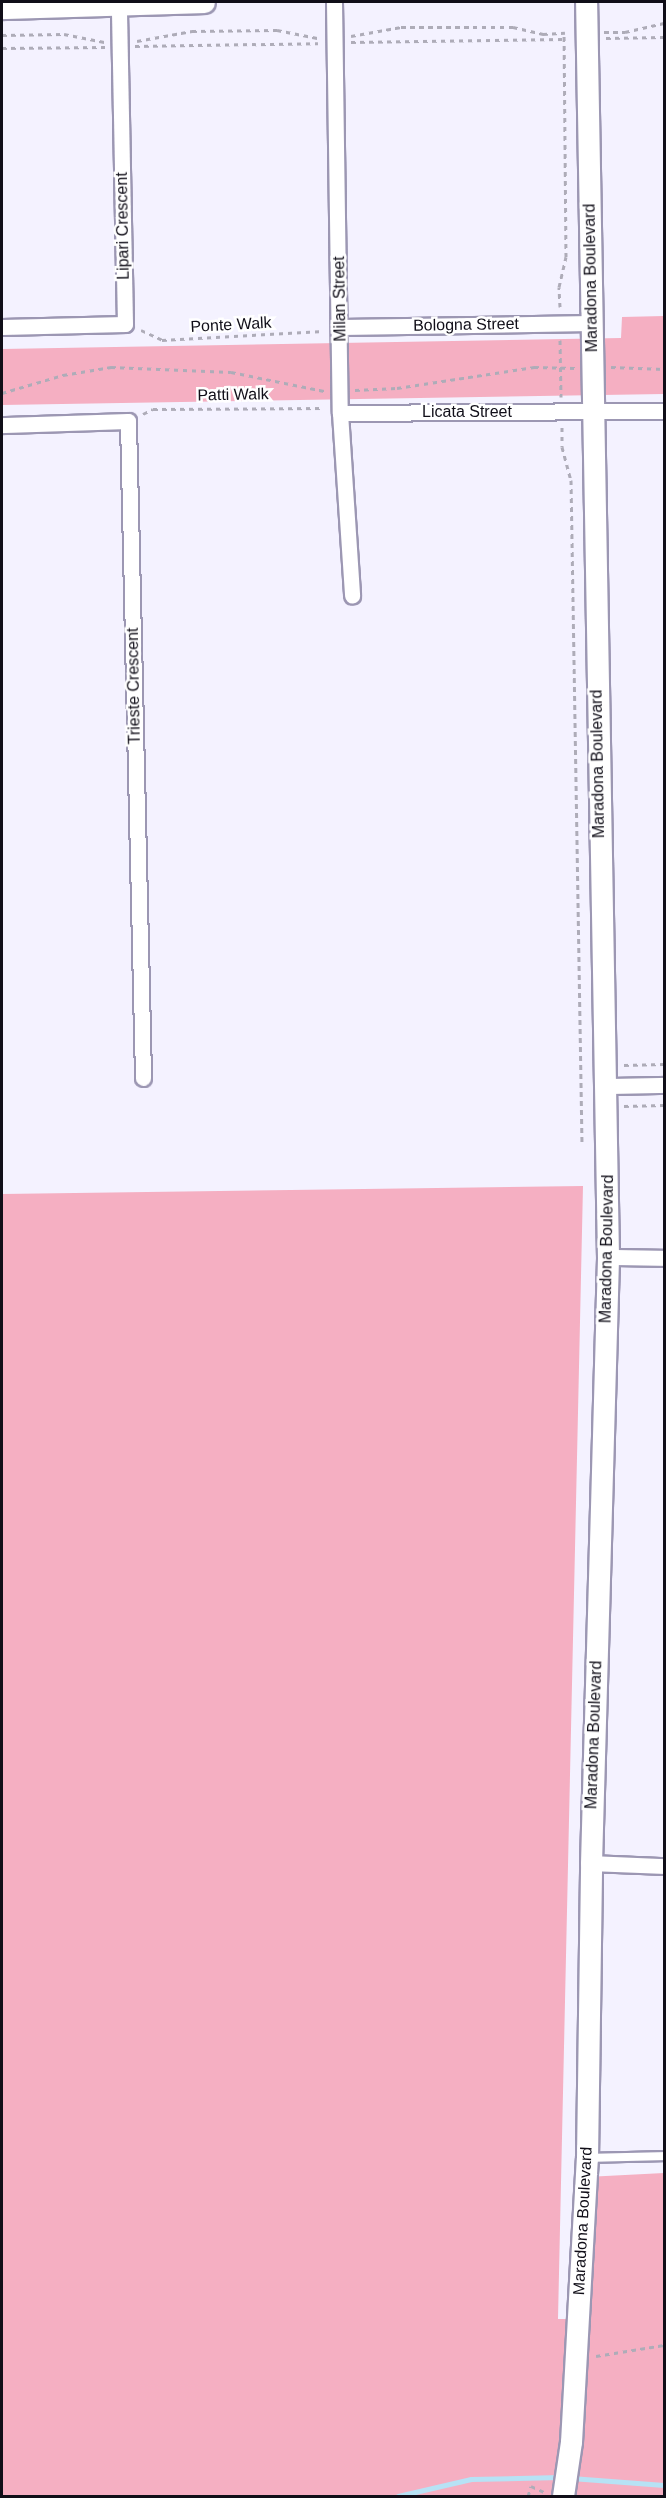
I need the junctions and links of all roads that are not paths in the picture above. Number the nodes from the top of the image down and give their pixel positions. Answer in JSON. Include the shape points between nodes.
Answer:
{"nodes":[{"id":1,"x":204,"y":2,"type":"edge"},
{"id":2,"x":334,"y":2,"type":"edge"},
{"id":3,"x":586,"y":2,"type":"edge"},
{"id":4,"x":119,"y":4,"type":"junction"},
{"id":5,"x":2,"y":8,"type":"edge"},
{"id":6,"x":591,"y":323,"type":"junction"},
{"id":7,"x":2,"y":327,"type":"edge"},
{"id":8,"x":341,"y":327,"type":"junction"},
{"id":9,"x":664,"y":411,"type":"edge"},
{"id":10,"x":593,"y":412,"type":"junction"},
{"id":11,"x":340,"y":413,"type":"junction"},
{"id":12,"x":2,"y":424,"type":"edge"},
{"id":13,"x":352,"y":597,"type":"dead end"},
{"id":14,"x":142,"y":1078,"type":"dead end"},
{"id":15,"x":664,"y":1085,"type":"edge"},
{"id":16,"x":606,"y":1096,"type":"junction"},
{"id":17,"x":608,"y":1257,"type":"junction"},
{"id":18,"x":664,"y":1258,"type":"edge"},
{"id":19,"x":591,"y":1863,"type":"junction"},
{"id":20,"x":664,"y":1866,"type":"edge"},
{"id":21,"x":664,"y":2156,"type":"edge"},
{"id":22,"x":587,"y":2158,"type":"junction"},
{"id":23,"x":554,"y":2494,"type":"edge"}],
"edges":[{"from":1,"to":4,"type":"street"},
{"from":2,"to":8,"type":"street","name":"Milan Street"},
{"from":3,"to":6,"type":"street","name":"Maradona Boulevard"},
{"from":4,"to":5,"type":"street"},
{"from":4,"to":7,"type":"street","name":"Lipari Crescent","via":[[125,324]]},
{"from":6,"to":8,"type":"street","name":"Bologna Street"},
{"from":6,"to":10,"type":"street","name":"Maradona Boulevard"},
{"from":8,"to":11,"type":"street","name":"Milan Street"},
{"from":9,"to":10,"type":"street","name":"Licata Street"},
{"from":10,"to":11,"type":"street","name":"Licata Street"},
{"from":10,"to":16,"type":"street","name":"Maradona Boulevard"},
{"from":11,"to":13,"type":"street","name":"Milan Street"},
{"from":12,"to":14,"type":"street","name":"Trieste Crescent","via":[[128,421]]},
{"from":15,"to":16,"type":"street"},
{"from":16,"to":17,"type":"street","name":"Maradona Boulevard"},
{"from":17,"to":18,"type":"street"},
{"from":17,"to":19,"type":"street","name":"Maradona Boulevard"},
{"from":19,"to":20,"type":"street"},
{"from":19,"to":22,"type":"street","name":"Maradona Boulevard"},
{"from":21,"to":22,"type":"lane"},
{"from":22,"to":23,"type":"street","name":"Maradona Boulevard","via":[[572,2442]]}]}
